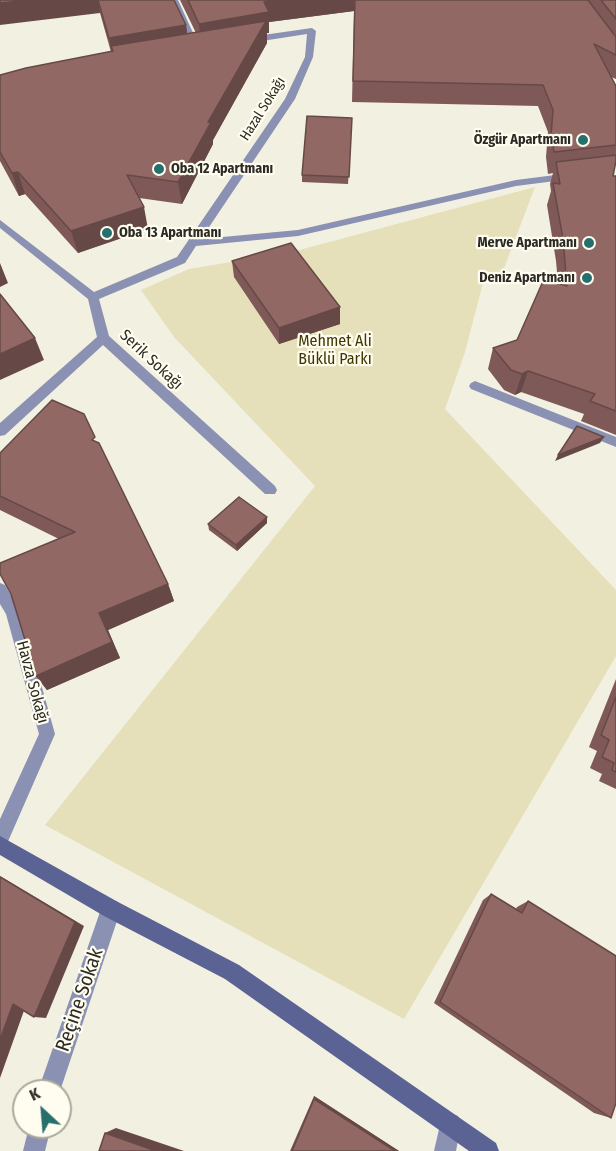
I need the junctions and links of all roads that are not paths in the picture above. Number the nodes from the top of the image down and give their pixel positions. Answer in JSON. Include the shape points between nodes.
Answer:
{"nodes":[{"id":1,"x":174,"y":0,"type":"edge"},
{"id":2,"x":242,"y":41,"type":"edge"},
{"id":3,"x":207,"y":47,"type":"edge"},
{"id":4,"x":196,"y":48,"type":"junction"},
{"id":5,"x":184,"y":50,"type":"edge"},
{"id":6,"x":579,"y":175,"type":"edge"},
{"id":7,"x":0,"y":222,"type":"edge"},
{"id":8,"x":192,"y":243,"type":"junction"},
{"id":9,"x":93,"y":297,"type":"junction"},
{"id":10,"x":103,"y":338,"type":"junction"},
{"id":11,"x":475,"y":386,"type":"dead end"},
{"id":12,"x":0,"y":430,"type":"edge"},
{"id":13,"x":616,"y":442,"type":"edge"},
{"id":14,"x":270,"y":490,"type":"dead end"},
{"id":15,"x":0,"y":590,"type":"edge"},
{"id":16,"x":0,"y":840,"type":"edge"},
{"id":17,"x":0,"y":845,"type":"edge"},
{"id":18,"x":111,"y":909,"type":"junction"},
{"id":19,"x":53,"y":1079,"type":"edge"},
{"id":20,"x":450,"y":1124,"type":"junction"},
{"id":21,"x":445,"y":1151,"type":"edge"},
{"id":22,"x":488,"y":1151,"type":"edge"}],
"edges":[{"from":1,"to":4,"type":"street"},
{"from":2,"to":8,"type":"street","name":"Hazal Sokağı","via":[[312,31],[309,57],[290,99]]},
{"from":3,"to":4,"type":"street"},
{"from":4,"to":5,"type":"street"},
{"from":6,"to":8,"type":"street","via":[[516,183],[298,232]]},
{"from":7,"to":9,"type":"street"},
{"from":8,"to":9,"type":"street","name":"Hazal Sokağı","via":[[181,260]]},
{"from":9,"to":10,"type":"street","name":"Serik Sokağı"},
{"from":10,"to":12,"type":"street"},
{"from":10,"to":14,"type":"street","name":"Serik Sokağı"},
{"from":11,"to":13,"type":"street"},
{"from":15,"to":16,"type":"street","name":"Havza Sokağı","via":[[13,612],[46,734]]},
{"from":17,"to":18,"type":"street"},
{"from":18,"to":19,"type":"street","name":"Reçine Sokak"},
{"from":18,"to":20,"type":"street","via":[[232,972]]},
{"from":20,"to":21,"type":"street"},
{"from":20,"to":22,"type":"street"}]}
